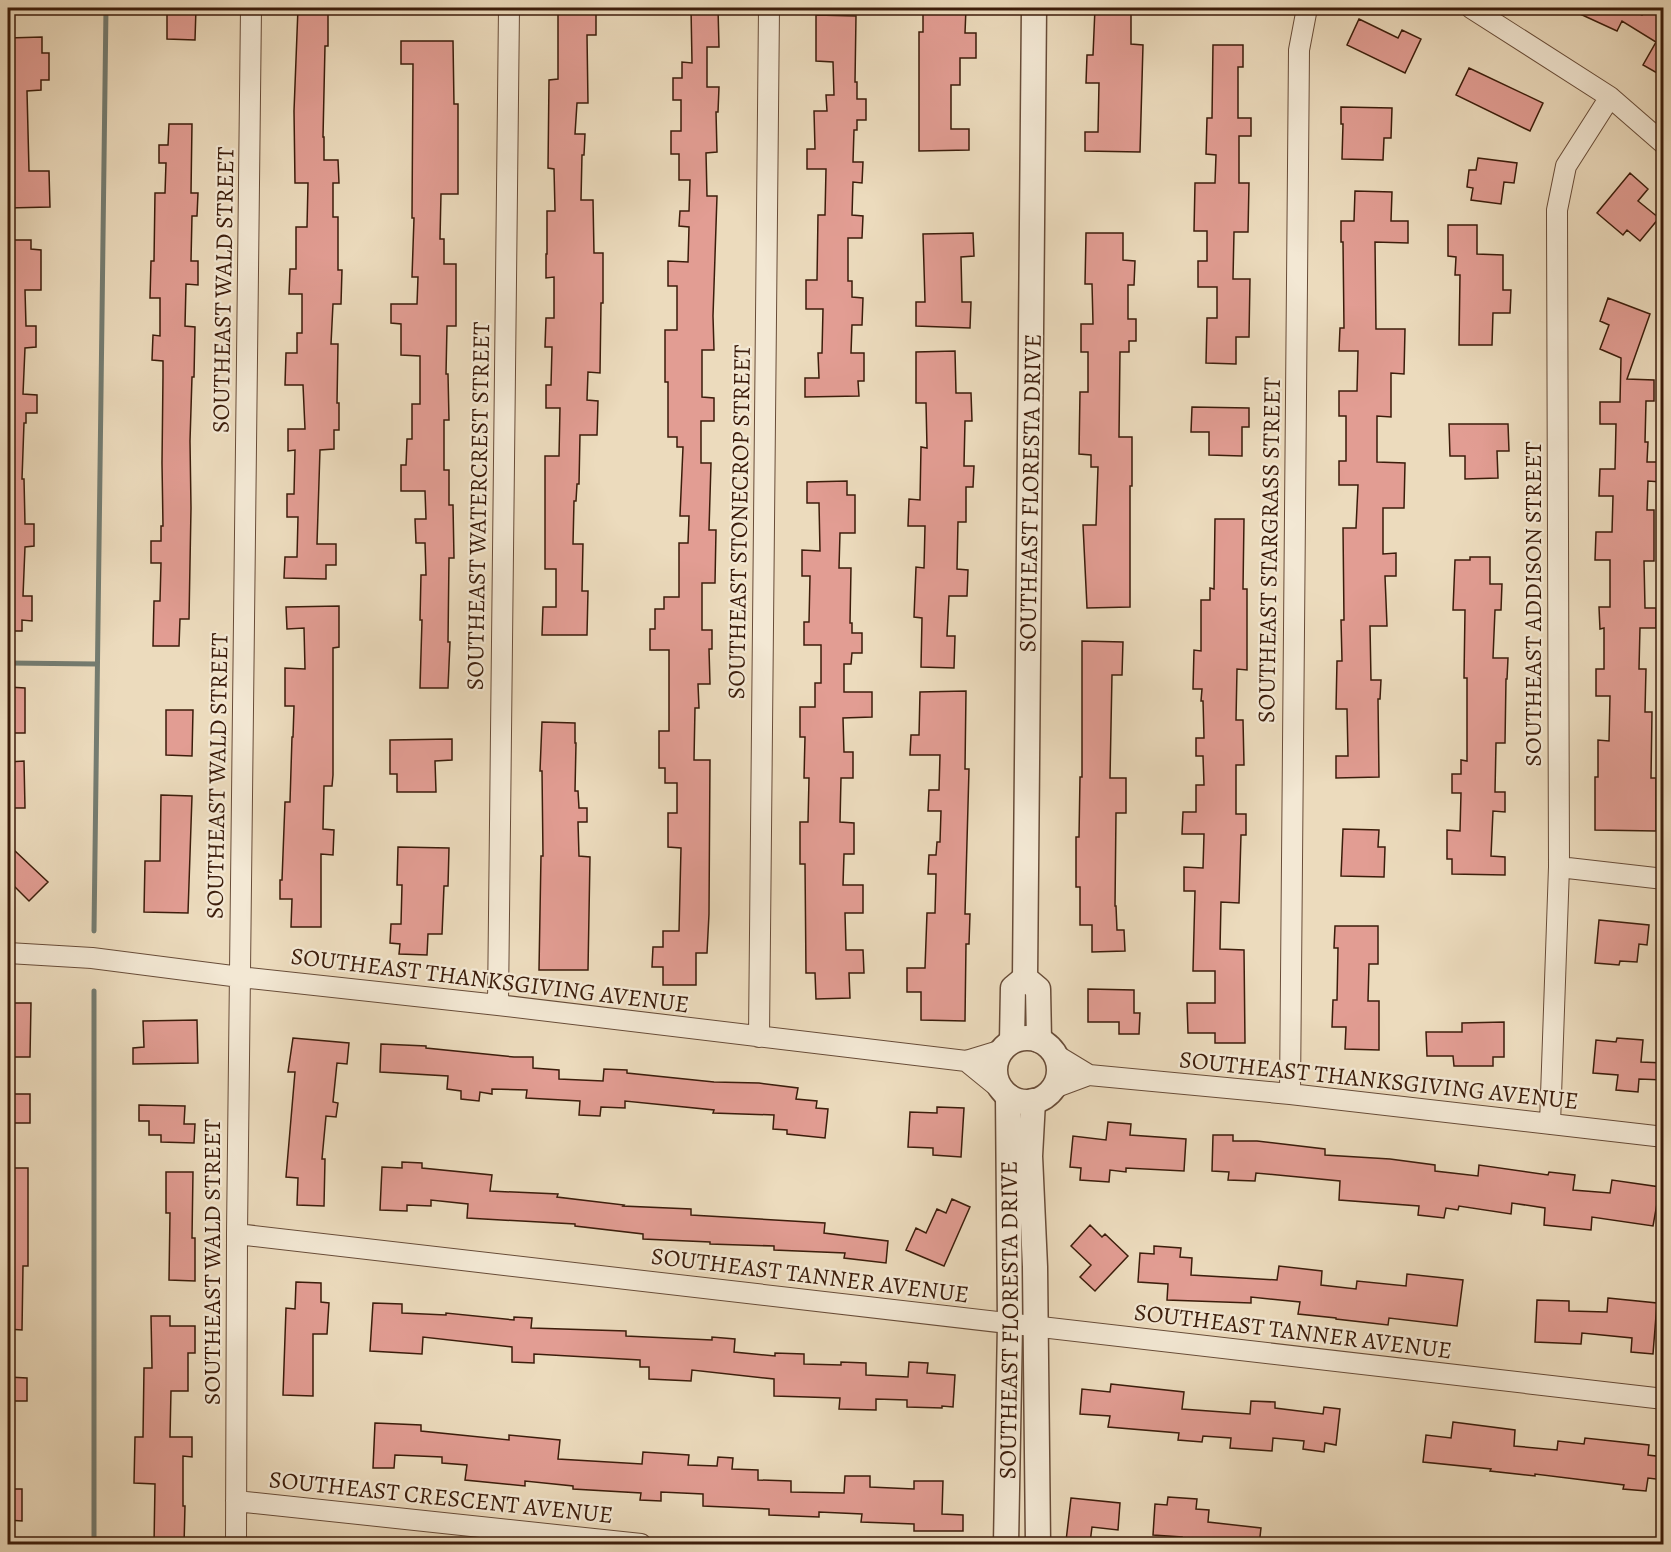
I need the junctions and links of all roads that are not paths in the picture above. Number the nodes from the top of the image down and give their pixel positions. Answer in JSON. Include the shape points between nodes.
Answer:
{"nodes":[{"id":1,"x":251,"y":8,"type":"edge"},
{"id":2,"x":509,"y":8,"type":"edge"},
{"id":3,"x":769,"y":8,"type":"edge"},
{"id":4,"x":1034,"y":8,"type":"edge"},
{"id":5,"x":1307,"y":8,"type":"edge"},
{"id":6,"x":1471,"y":8,"type":"edge"},
{"id":7,"x":1610,"y":97,"type":"junction"},
{"id":8,"x":1664,"y":144,"type":"edge"},
{"id":9,"x":1558,"y":867,"type":"junction"},
{"id":10,"x":1664,"y":879,"type":"edge"},
{"id":11,"x":8,"y":953,"type":"edge"},
{"id":12,"x":240,"y":977,"type":"junction"},
{"id":13,"x":1025,"y":978,"type":"junction"},
{"id":14,"x":498,"y":1005,"type":"junction"},
{"id":15,"x":759,"y":1037,"type":"junction"},
{"id":16,"x":1007,"y":1046,"type":"junction"},
{"id":17,"x":1047,"y":1048,"type":"junction"},
{"id":18,"x":966,"y":1061,"type":"junction"},
{"id":19,"x":1089,"y":1075,"type":"junction"},
{"id":20,"x":1054,"y":1088,"type":"junction"},
{"id":21,"x":1006,"y":1094,"type":"junction"},
{"id":22,"x":1290,"y":1094,"type":"junction"},
{"id":23,"x":1034,"y":1101,"type":"junction"},
{"id":24,"x":1550,"y":1124,"type":"junction"},
{"id":25,"x":1664,"y":1137,"type":"edge"},
{"id":26,"x":237,"y":1234,"type":"junction"},
{"id":27,"x":1010,"y":1324,"type":"junction"},
{"id":28,"x":1036,"y":1327,"type":"junction"},
{"id":29,"x":1664,"y":1399,"type":"edge"},
{"id":30,"x":236,"y":1501,"type":"junction"},
{"id":31,"x":236,"y":1545,"type":"edge"},
{"id":32,"x":641,"y":1545,"type":"edge"},
{"id":33,"x":1006,"y":1545,"type":"edge"},
{"id":34,"x":1038,"y":1545,"type":"edge"}],
"edges":[{"from":1,"to":12,"type":"street","name":"SOUTHEAST WALD STREET"},
{"from":2,"to":14,"type":"street","name":"SOUTHEAST WATERCREST STREET"},
{"from":3,"to":15,"type":"street","name":"SOUTHEAST STONECROP STREET"},
{"from":4,"to":13,"type":"street","name":"SOUTHEAST FLORESTA DRIVE"},
{"from":5,"to":22,"type":"street","name":"SOUTHEAST STARGRASS STREET","via":[[1299,50]]},
{"from":6,"to":7,"type":"street"},
{"from":7,"to":8,"type":"street"},
{"from":7,"to":9,"type":"street","name":"SOUTHEAST ADDISON STREET","via":[[1566,166],[1557,210]]},
{"from":9,"to":10,"type":"street"},
{"from":9,"to":24,"type":"street","name":"SOUTHEAST ADDISON STREET"},
{"from":11,"to":12,"type":"street","name":"SOUTHEAST THANKSGIVING AVENUE","via":[[92,958]]},
{"from":12,"to":14,"type":"street","name":"SOUTHEAST THANKSGIVING AVENUE"},
{"from":12,"to":26,"type":"street","name":"SOUTHEAST WALD STREET"},
{"from":13,"to":16,"type":"street","name":"SOUTHEAST FLORESTA DRIVE","via":[[1013,988]]},
{"from":13,"to":17,"type":"street","name":"SOUTHEAST FLORESTA DRIVE","via":[[1038,989]]},
{"from":14,"to":15,"type":"street","name":"SOUTHEAST THANKSGIVING AVENUE"},
{"from":15,"to":18,"type":"street","name":"SOUTHEAST THANKSGIVING AVENUE"},
{"from":16,"to":17,"type":"street","via":[[1026,1038]]},
{"from":16,"to":18,"type":"street","name":"SOUTHEAST THANKSGIVING AVENUE"},
{"from":16,"to":21,"type":"street","via":[[995,1066],[998,1084]]},
{"from":17,"to":19,"type":"street","name":"SOUTHEAST THANKSGIVING AVENUE"},
{"from":17,"to":20,"type":"street","via":[[1059,1073]]},
{"from":18,"to":21,"type":"street"},
{"from":19,"to":20,"type":"street","name":"SOUTHEAST THANKSGIVING AVENUE"},
{"from":19,"to":22,"type":"street","name":"SOUTHEAST THANKSGIVING AVENUE"},
{"from":20,"to":23,"type":"street"},
{"from":21,"to":23,"type":"street","via":[[1019,1101]]},
{"from":21,"to":27,"type":"street","name":"SOUTHEAST FLORESTA DRIVE"},
{"from":22,"to":24,"type":"street","name":"SOUTHEAST THANKSGIVING AVENUE"},
{"from":23,"to":28,"type":"street","name":"SOUTHEAST FLORESTA DRIVE","via":[[1030,1156]]},
{"from":24,"to":25,"type":"street","name":"SOUTHEAST THANKSGIVING AVENUE"},
{"from":26,"to":27,"type":"street","name":"SOUTHEAST TANNER AVENUE"},
{"from":26,"to":30,"type":"street","name":"SOUTHEAST WALD STREET"},
{"from":27,"to":28,"type":"street","name":"SOUTHEAST TANNER AVENUE"},
{"from":27,"to":33,"type":"street","name":"SOUTHEAST FLORESTA DRIVE"},
{"from":28,"to":29,"type":"street","name":"SOUTHEAST TANNER AVENUE"},
{"from":28,"to":34,"type":"street","name":"SOUTHEAST FLORESTA DRIVE"},
{"from":30,"to":31,"type":"street","name":"SOUTHEAST WALD STREET"},
{"from":30,"to":32,"type":"street","name":"SOUTHEAST CRESCENT AVENUE"}]}
